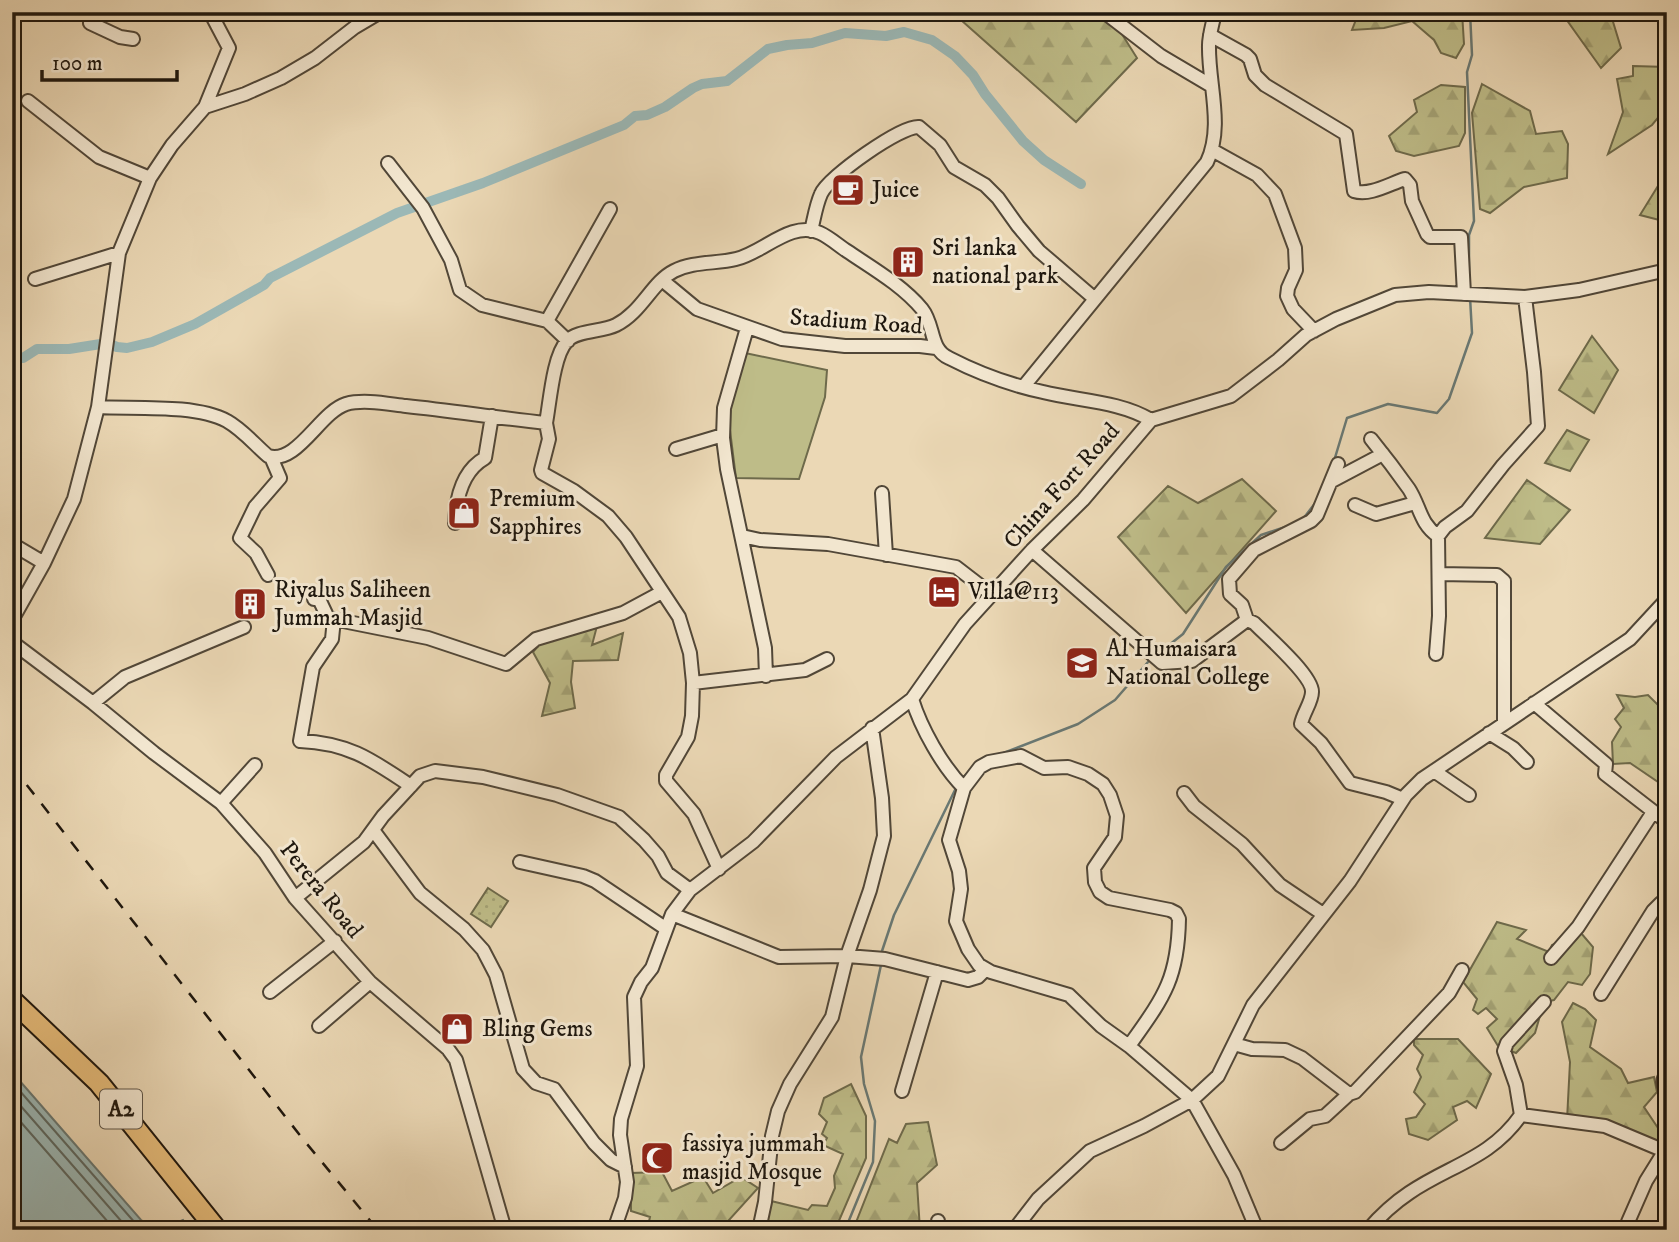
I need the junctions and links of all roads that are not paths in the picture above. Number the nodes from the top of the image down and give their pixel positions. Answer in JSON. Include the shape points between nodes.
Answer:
{"nodes":[{"id":1,"x":210,"y":12,"type":"edge"},
{"id":2,"x":387,"y":12,"type":"edge"},
{"id":3,"x":1104,"y":12,"type":"edge"},
{"id":4,"x":1215,"y":12,"type":"edge"},
{"id":5,"x":90,"y":23,"type":"dead end"},
{"id":6,"x":1210,"y":35,"type":"junction"},
{"id":7,"x":133,"y":39,"type":"dead end"},
{"id":8,"x":1210,"y":85,"type":"junction"},
{"id":9,"x":28,"y":101,"type":"dead end"},
{"id":10,"x":205,"y":107,"type":"junction"},
{"id":11,"x":1212,"y":150,"type":"junction"},
{"id":12,"x":388,"y":163,"type":"dead end"},
{"id":13,"x":150,"y":178,"type":"junction"},
{"id":14,"x":610,"y":209,"type":"dead end"},
{"id":15,"x":811,"y":231,"type":"junction"},
{"id":16,"x":119,"y":253,"type":"junction"},
{"id":17,"x":1667,"y":270,"type":"edge"},
{"id":18,"x":35,"y":279,"type":"dead end"},
{"id":19,"x":662,"y":281,"type":"junction"},
{"id":20,"x":1470,"y":294,"type":"junction"},
{"id":21,"x":1525,"y":297,"type":"junction"},
{"id":22,"x":1095,"y":299,"type":"junction"},
{"id":23,"x":547,"y":321,"type":"junction"},
{"id":24,"x":747,"y":328,"type":"junction"},
{"id":25,"x":1314,"y":331,"type":"junction"},
{"id":26,"x":568,"y":341,"type":"junction"},
{"id":27,"x":936,"y":348,"type":"junction"},
{"id":28,"x":1024,"y":386,"type":"junction"},
{"id":29,"x":99,"y":407,"type":"junction"},
{"id":30,"x":492,"y":416,"type":"junction"},
{"id":31,"x":1151,"y":420,"type":"junction"},
{"id":32,"x":546,"y":423,"type":"junction"},
{"id":33,"x":723,"y":435,"type":"junction"},
{"id":34,"x":1371,"y":439,"type":"dead end"},
{"id":35,"x":676,"y":449,"type":"dead end"},
{"id":36,"x":1383,"y":454,"type":"junction"},
{"id":37,"x":271,"y":457,"type":"junction"},
{"id":38,"x":1338,"y":464,"type":"dead end"},
{"id":39,"x":1332,"y":481,"type":"junction"},
{"id":40,"x":883,"y":493,"type":"dead end"},
{"id":41,"x":1415,"y":503,"type":"junction"},
{"id":42,"x":1355,"y":505,"type":"dead end"},
{"id":43,"x":455,"y":523,"type":"dead end"},
{"id":44,"x":742,"y":536,"type":"junction"},
{"id":45,"x":1438,"y":536,"type":"junction"},
{"id":46,"x":12,"y":544,"type":"edge"},
{"id":47,"x":1032,"y":550,"type":"junction"},
{"id":48,"x":886,"y":555,"type":"junction"},
{"id":49,"x":44,"y":564,"type":"junction"},
{"id":50,"x":1440,"y":574,"type":"junction"},
{"id":51,"x":268,"y":575,"type":"dead end"},
{"id":52,"x":662,"y":592,"type":"junction"},
{"id":53,"x":991,"y":594,"type":"junction"},
{"id":54,"x":314,"y":599,"type":"dead end"},
{"id":55,"x":1667,"y":600,"type":"edge"},
{"id":56,"x":334,"y":619,"type":"junction"},
{"id":57,"x":12,"y":620,"type":"edge"},
{"id":58,"x":1247,"y":620,"type":"junction"},
{"id":59,"x":244,"y":627,"type":"dead end"},
{"id":60,"x":12,"y":642,"type":"edge"},
{"id":61,"x":1436,"y":654,"type":"dead end"},
{"id":62,"x":827,"y":659,"type":"dead end"},
{"id":63,"x":766,"y":676,"type":"junction"},
{"id":64,"x":693,"y":683,"type":"junction"},
{"id":65,"x":912,"y":699,"type":"junction"},
{"id":66,"x":93,"y":703,"type":"junction"},
{"id":67,"x":1534,"y":703,"type":"junction"},
{"id":68,"x":1504,"y":723,"type":"junction"},
{"id":69,"x":872,"y":729,"type":"junction"},
{"id":70,"x":1489,"y":733,"type":"junction"},
{"id":71,"x":1527,"y":762,"type":"dead end"},
{"id":72,"x":255,"y":765,"type":"dead end"},
{"id":73,"x":1434,"y":771,"type":"junction"},
{"id":74,"x":411,"y":786,"type":"junction"},
{"id":75,"x":964,"y":788,"type":"junction"},
{"id":76,"x":1184,"y":793,"type":"dead end"},
{"id":77,"x":1469,"y":795,"type":"dead end"},
{"id":78,"x":1403,"y":799,"type":"junction"},
{"id":79,"x":221,"y":803,"type":"junction"},
{"id":80,"x":1653,"y":812,"type":"junction"},
{"id":81,"x":1667,"y":822,"type":"edge"},
{"id":82,"x":373,"y":830,"type":"junction"},
{"id":83,"x":520,"y":862,"type":"dead end"},
{"id":84,"x":719,"y":869,"type":"junction"},
{"id":85,"x":690,"y":890,"type":"junction"},
{"id":86,"x":295,"y":898,"type":"junction"},
{"id":87,"x":1667,"y":902,"type":"edge"},
{"id":88,"x":672,"y":914,"type":"junction"},
{"id":89,"x":1323,"y":914,"type":"junction"},
{"id":90,"x":665,"y":928,"type":"junction"},
{"id":91,"x":335,"y":942,"type":"junction"},
{"id":92,"x":847,"y":956,"type":"junction"},
{"id":93,"x":1551,"y":958,"type":"dead end"},
{"id":94,"x":986,"y":969,"type":"junction"},
{"id":95,"x":1462,"y":970,"type":"dead end"},
{"id":96,"x":937,"y":972,"type":"junction"},
{"id":97,"x":370,"y":982,"type":"junction"},
{"id":98,"x":270,"y":992,"type":"dead end"},
{"id":99,"x":1601,"y":994,"type":"dead end"},
{"id":100,"x":12,"y":1000,"type":"edge"},
{"id":101,"x":1544,"y":1002,"type":"dead end"},
{"id":102,"x":319,"y":1026,"type":"dead end"},
{"id":103,"x":1234,"y":1044,"type":"junction"},
{"id":104,"x":1129,"y":1046,"type":"junction"},
{"id":105,"x":1667,"y":1075,"type":"edge"},
{"id":106,"x":902,"y":1091,"type":"dead end"},
{"id":107,"x":1667,"y":1092,"type":"edge"},
{"id":108,"x":1349,"y":1094,"type":"junction"},
{"id":109,"x":1192,"y":1100,"type":"junction"},
{"id":110,"x":1521,"y":1115,"type":"junction"},
{"id":111,"x":1281,"y":1143,"type":"dead end"},
{"id":112,"x":1665,"y":1152,"type":"edge"},
{"id":113,"x":625,"y":1167,"type":"junction"},
{"id":114,"x":218,"y":1230,"type":"edge"},
{"id":115,"x":505,"y":1230,"type":"edge"},
{"id":116,"x":614,"y":1230,"type":"edge"},
{"id":117,"x":759,"y":1230,"type":"edge"},
{"id":118,"x":1014,"y":1230,"type":"edge"},
{"id":119,"x":1257,"y":1230,"type":"edge"},
{"id":120,"x":1368,"y":1230,"type":"edge"},
{"id":121,"x":1634,"y":1230,"type":"edge"}],
"edges":[{"from":1,"to":10,"type":"street","via":[[229,48]]},
{"from":2,"to":10,"type":"street","via":[[355,27],[281,78]]},
{"from":3,"to":8,"type":"street","via":[[1161,56]]},
{"from":4,"to":6,"type":"street"},
{"from":5,"to":7,"type":"street"},
{"from":6,"to":8,"type":"street"},
{"from":6,"to":20,"type":"street","via":[[1246,55],[1265,85],[1346,134],[1354,191],[1405,179],[1427,234],[1461,237]]},
{"from":8,"to":11,"type":"street","via":[[1215,128]]},
{"from":9,"to":13,"type":"street","via":[[99,156]]},
{"from":10,"to":13,"type":"street"},
{"from":11,"to":22,"type":"street"},
{"from":11,"to":25,"type":"street","via":[[1257,175],[1275,194],[1295,248],[1296,270],[1287,296]]},
{"from":12,"to":23,"type":"street","via":[[421,205],[451,260],[460,290],[482,305]]},
{"from":13,"to":16,"type":"street"},
{"from":14,"to":23,"type":"street"},
{"from":15,"to":19,"type":"street","via":[[796,232],[740,258],[683,267]]},
{"from":15,"to":22,"type":"street","via":[[821,191],[852,163],[907,129],[919,127],[940,145],[954,167],[998,198],[1039,251]]},
{"from":15,"to":27,"type":"street","via":[[866,264],[918,306],[928,319]]},
{"from":16,"to":18,"type":"street"},
{"from":16,"to":29,"type":"street"},
{"from":17,"to":21,"type":"street","name":"China Fort Road"},
{"from":19,"to":24,"type":"street","name":"Stadium Road","via":[[697,309]]},
{"from":19,"to":26,"type":"street","via":[[627,318],[606,330],[576,335]]},
{"from":20,"to":21,"type":"street","name":"China Fort Road"},
{"from":20,"to":25,"type":"street","name":"China Fort Road","via":[[1395,295]]},
{"from":21,"to":45,"type":"street","via":[[1538,426],[1467,512]]},
{"from":22,"to":28,"type":"street"},
{"from":23,"to":26,"type":"street"},
{"from":24,"to":27,"type":"street","name":"Stadium Road","via":[[817,344]]},
{"from":24,"to":33,"type":"street","via":[[724,408]]},
{"from":25,"to":31,"type":"street","name":"China Fort Road","via":[[1231,396]]},
{"from":26,"to":32,"type":"street","via":[[561,350]]},
{"from":27,"to":28,"type":"street","via":[[951,360]]},
{"from":28,"to":31,"type":"street","via":[[1133,410]]},
{"from":29,"to":37,"type":"street","via":[[213,416],[238,428]]},
{"from":29,"to":49,"type":"street","via":[[74,499]]},
{"from":30,"to":32,"type":"street"},
{"from":30,"to":37,"type":"street","via":[[350,403],[331,413],[293,450]]},
{"from":30,"to":43,"type":"street","via":[[485,458],[466,476]]},
{"from":31,"to":47,"type":"street","name":"China Fort Road","via":[[1083,500]]},
{"from":32,"to":52,"type":"street","via":[[549,439],[542,473],[608,516]]},
{"from":33,"to":35,"type":"street"},
{"from":33,"to":44,"type":"street"},
{"from":34,"to":36,"type":"street"},
{"from":36,"to":39,"type":"street"},
{"from":36,"to":41,"type":"street"},
{"from":37,"to":51,"type":"street","via":[[280,478],[255,507],[240,538],[256,553]]},
{"from":38,"to":39,"type":"street"},
{"from":39,"to":58,"type":"street","via":[[1311,521],[1254,550],[1229,579],[1230,594],[1242,605]]},
{"from":40,"to":48,"type":"street"},
{"from":41,"to":42,"type":"street","via":[[1376,513]]},
{"from":41,"to":45,"type":"street","via":[[1423,522]]},
{"from":44,"to":48,"type":"street"},
{"from":44,"to":63,"type":"street","via":[[763,636]]},
{"from":45,"to":50,"type":"street"},
{"from":46,"to":49,"type":"street"},
{"from":47,"to":53,"type":"street","name":"China Fort Road"},
{"from":47,"to":58,"type":"street","via":[[1162,663],[1192,660]]},
{"from":48,"to":53,"type":"street","via":[[956,567]]},
{"from":49,"to":57,"type":"street"},
{"from":50,"to":61,"type":"street"},
{"from":50,"to":68,"type":"street","via":[[1497,575],[1504,581]]},
{"from":52,"to":56,"type":"street","via":[[623,613],[536,639],[506,664],[428,638]]},
{"from":52,"to":64,"type":"street","via":[[679,617]]},
{"from":53,"to":65,"type":"street","name":"China Fort Road"},
{"from":54,"to":56,"type":"street","via":[[319,599],[328,618]]},
{"from":55,"to":67,"type":"street","via":[[1630,639]]},
{"from":56,"to":74,"type":"street","via":[[325,658],[313,667],[300,741],[363,755]]},
{"from":58,"to":78,"type":"street","via":[[1291,659],[1312,688],[1301,724],[1321,743],[1344,778]]},
{"from":59,"to":66,"type":"street","via":[[125,677]]},
{"from":60,"to":66,"type":"street","name":"Perera Road"},
{"from":62,"to":63,"type":"street","via":[[805,670]]},
{"from":63,"to":64,"type":"street"},
{"from":64,"to":84,"type":"street","via":[[690,727],[666,781],[694,814]]},
{"from":65,"to":69,"type":"street","name":"China Fort Road"},
{"from":65,"to":75,"type":"street","via":[[918,718]]},
{"from":66,"to":79,"type":"street","name":"Perera Road"},
{"from":67,"to":68,"type":"street"},
{"from":67,"to":80,"type":"street","via":[[1606,764],[1605,774]]},
{"from":68,"to":70,"type":"street"},
{"from":69,"to":84,"type":"street","name":"China Fort Road","via":[[836,757],[753,842]]},
{"from":69,"to":92,"type":"street","via":[[884,836]]},
{"from":70,"to":71,"type":"street"},
{"from":70,"to":73,"type":"street"},
{"from":72,"to":79,"type":"street"},
{"from":73,"to":77,"type":"street"},
{"from":73,"to":78,"type":"street"},
{"from":74,"to":82,"type":"street"},
{"from":74,"to":85,"type":"street","via":[[420,776],[435,771],[496,780],[578,801],[629,824],[667,873]]},
{"from":75,"to":94,"type":"street","via":[[949,841],[961,888],[956,921],[968,949]]},
{"from":75,"to":104,"type":"street","via":[[989,762],[1021,756],[1044,768],[1068,766],[1103,784],[1117,816],[1115,837],[1094,868],[1100,892],[1109,898],[1170,910],[1179,919],[1177,958],[1165,993]]},
{"from":76,"to":89,"type":"street","via":[[1280,885]]},
{"from":78,"to":89,"type":"street"},
{"from":79,"to":86,"type":"street","name":"Perera Road","via":[[265,853]]},
{"from":80,"to":81,"type":"street"},
{"from":80,"to":93,"type":"street","via":[[1578,927]]},
{"from":82,"to":86,"type":"street"},
{"from":82,"to":113,"type":"street","via":[[420,893],[483,950],[496,975],[523,1069],[536,1083],[554,1089],[594,1143]]},
{"from":83,"to":90,"type":"street","via":[[595,881]]},
{"from":84,"to":85,"type":"street","name":"China Fort Road"},
{"from":85,"to":88,"type":"street","name":"China Fort Road"},
{"from":86,"to":91,"type":"street","name":"Perera Road"},
{"from":87,"to":99,"type":"street","via":[[1653,911]]},
{"from":88,"to":90,"type":"street","name":"China Fort Road"},
{"from":88,"to":92,"type":"street","via":[[779,957]]},
{"from":89,"to":103,"type":"street","via":[[1254,1005]]},
{"from":90,"to":113,"type":"street","name":"China Fort Road","via":[[652,968],[634,997],[638,1066],[621,1119]]},
{"from":91,"to":97,"type":"street","name":"Perera Road"},
{"from":91,"to":98,"type":"street"},
{"from":92,"to":96,"type":"street","via":[[885,959]]},
{"from":92,"to":117,"type":"street","via":[[832,1017],[778,1111]]},
{"from":94,"to":96,"type":"street","via":[[968,980]]},
{"from":94,"to":104,"type":"street","via":[[1069,995]]},
{"from":95,"to":108,"type":"street","via":[[1449,993]]},
{"from":96,"to":106,"type":"street"},
{"from":97,"to":102,"type":"street"},
{"from":97,"to":115,"type":"street","name":"Perera Road","via":[[456,1060]]},
{"from":100,"to":114,"type":"highway","number":"A2","via":[[99,1083]]},
{"from":101,"to":110,"type":"street","via":[[1504,1051]]},
{"from":103,"to":108,"type":"street","via":[[1302,1058]]},
{"from":103,"to":109,"type":"street","via":[[1217,1076]]},
{"from":104,"to":109,"type":"street"},
{"from":105,"to":107,"type":"street","via":[[1663,1084]]},
{"from":108,"to":111,"type":"street","via":[[1325,1116],[1310,1119]]},
{"from":109,"to":118,"type":"street","via":[[1090,1151],[1038,1199]]},
{"from":109,"to":119,"type":"street","via":[[1234,1175]]},
{"from":110,"to":112,"type":"street","via":[[1605,1126]]},
{"from":110,"to":120,"type":"street","via":[[1485,1152],[1409,1192]]},
{"from":112,"to":121,"type":"street","via":[[1628,1222]]},
{"from":113,"to":116,"type":"street","name":"China Fort Road","via":[[625,1198]]}]}
